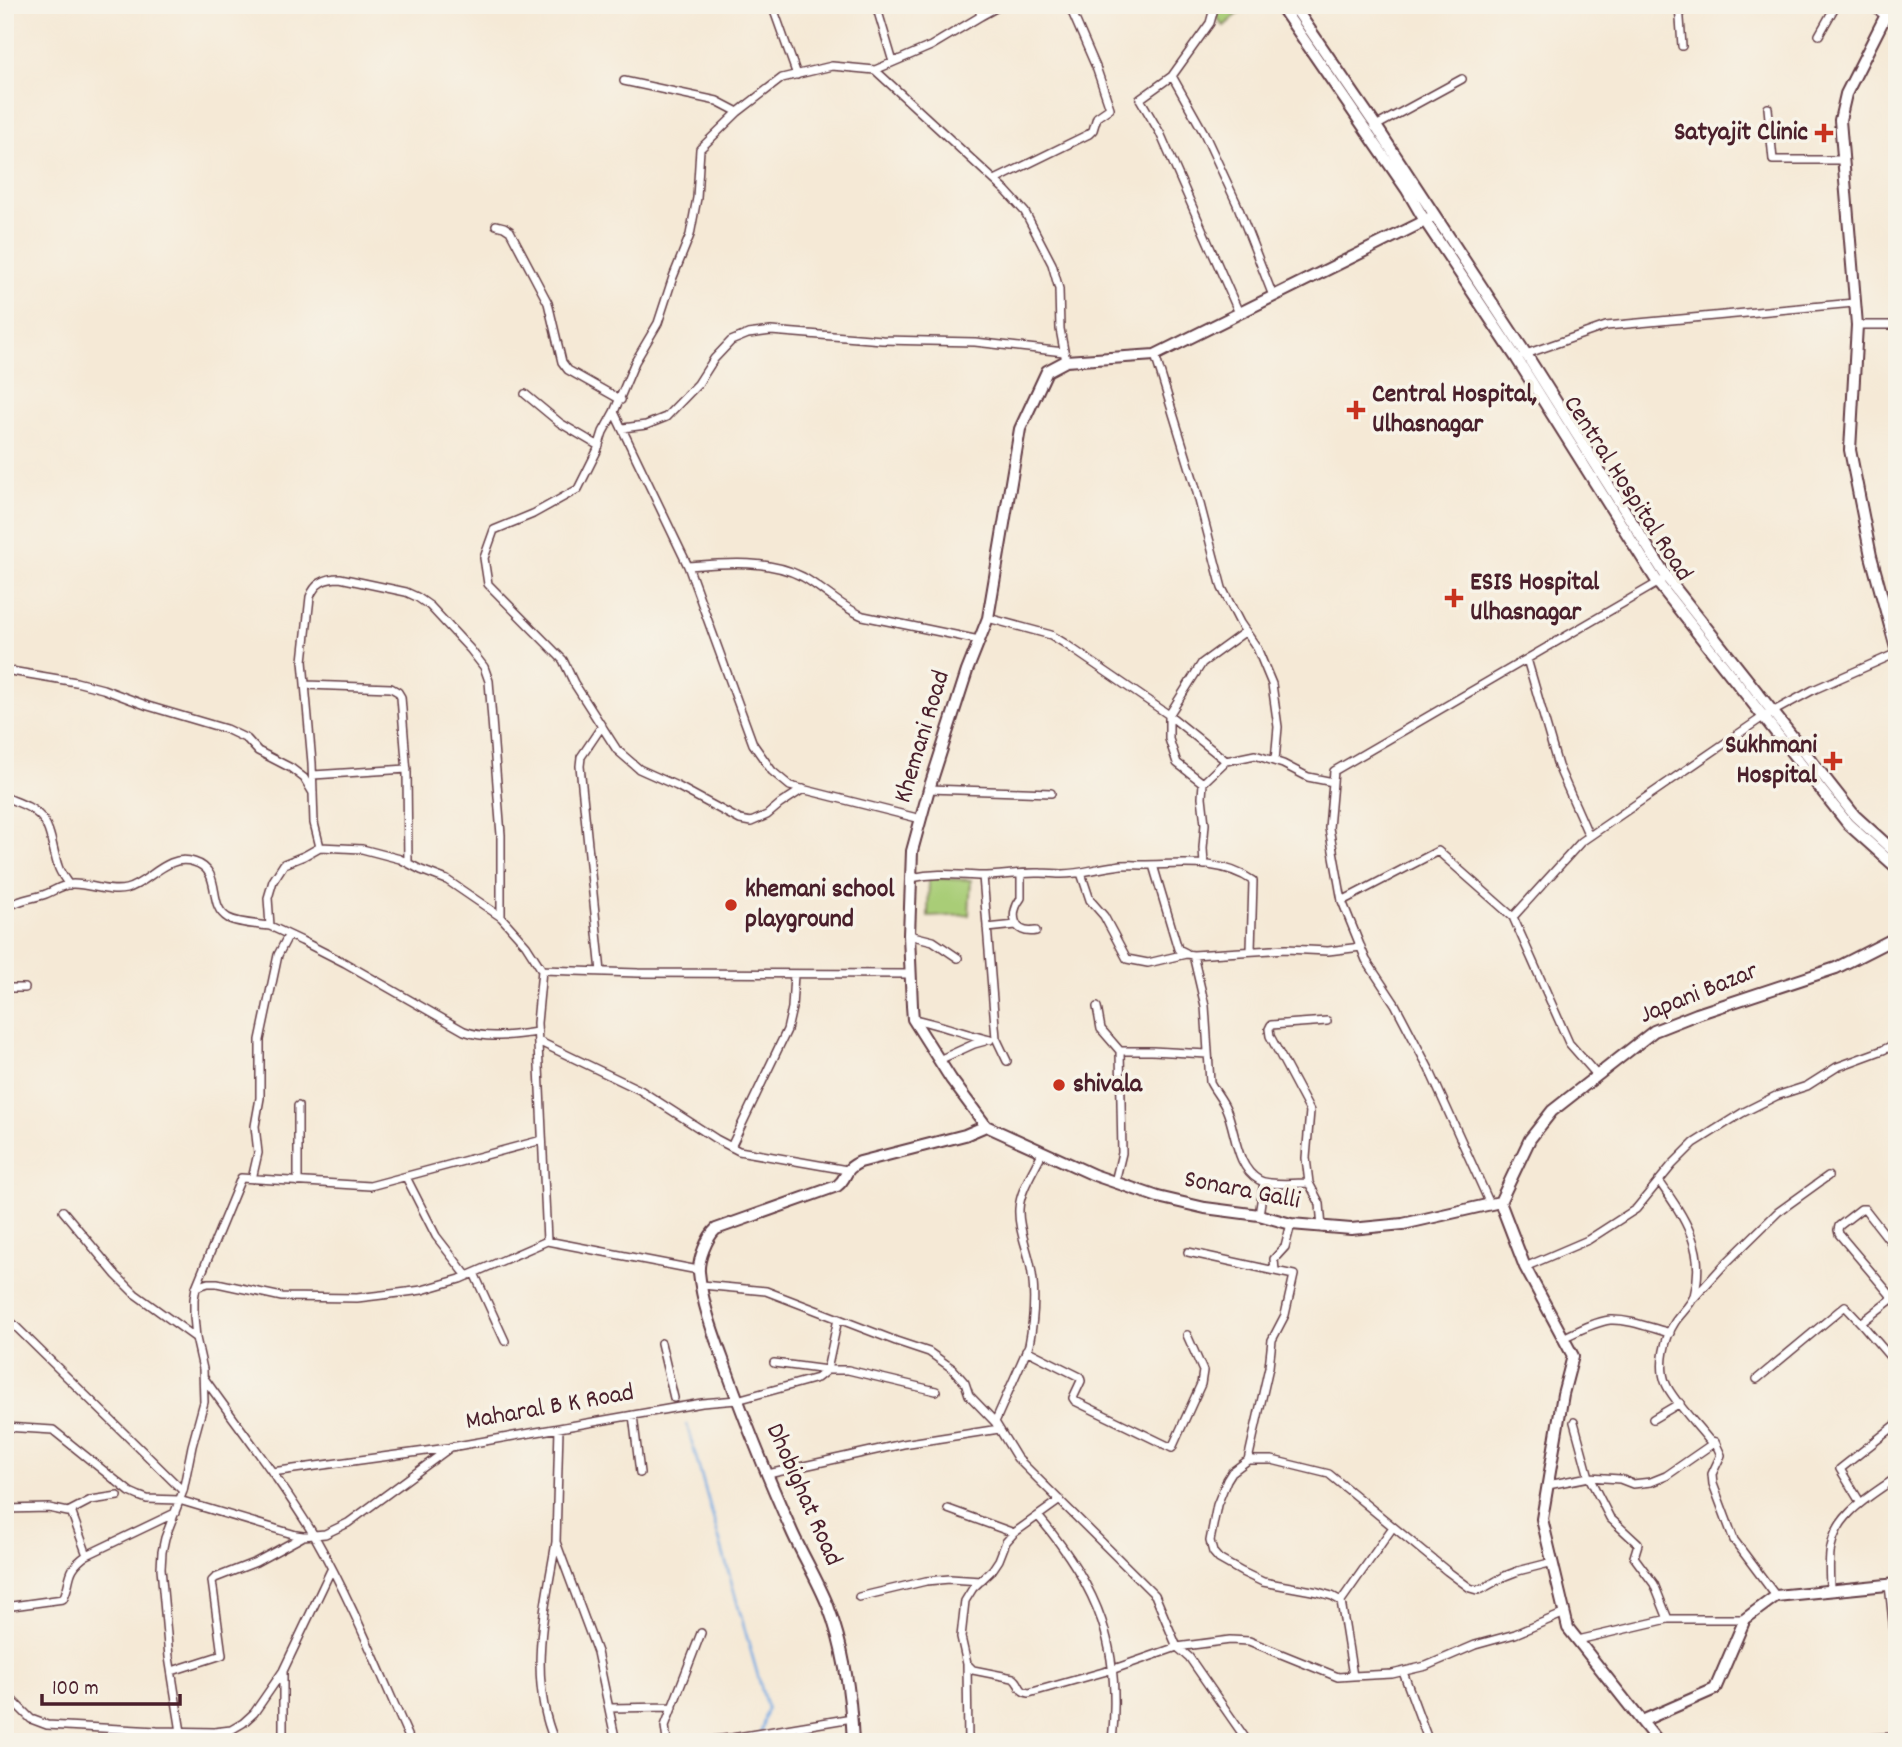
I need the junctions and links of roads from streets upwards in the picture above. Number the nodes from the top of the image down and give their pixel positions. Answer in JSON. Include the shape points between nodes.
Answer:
{"nodes":[{"id":1,"x":772,"y":5,"type":"edge"},
{"id":2,"x":876,"y":5,"type":"edge"},
{"id":3,"x":978,"y":5,"type":"edge"},
{"id":4,"x":1000,"y":5,"type":"edge"},
{"id":5,"x":1069,"y":5,"type":"edge"},
{"id":6,"x":1215,"y":5,"type":"edge"},
{"id":7,"x":1280,"y":5,"type":"edge"},
{"id":8,"x":1293,"y":5,"type":"edge"},
{"id":9,"x":1679,"y":5,"type":"edge"},
{"id":10,"x":1836,"y":5,"type":"edge"},
{"id":11,"x":1869,"y":5,"type":"edge"},
{"id":12,"x":1888,"y":10,"type":"edge"},
{"id":13,"x":981,"y":16,"type":"junction"},
{"id":14,"x":1819,"y":35,"type":"dead end"},
{"id":15,"x":1682,"y":46,"type":"dead end"},
{"id":16,"x":893,"y":62,"type":"junction"},
{"id":17,"x":875,"y":70,"type":"junction"},
{"id":18,"x":797,"y":75,"type":"junction"},
{"id":19,"x":1171,"y":76,"type":"junction"},
{"id":20,"x":1462,"y":79,"type":"dead end"},
{"id":21,"x":625,"y":81,"type":"dead end"},
{"id":22,"x":1768,"y":108,"type":"dead end"},
{"id":23,"x":738,"y":112,"type":"junction"},
{"id":24,"x":1371,"y":128,"type":"junction"},
{"id":25,"x":1842,"y":160,"type":"junction"},
{"id":26,"x":995,"y":180,"type":"junction"},
{"id":27,"x":1430,"y":218,"type":"junction"},
{"id":28,"x":496,"y":225,"type":"dead end"},
{"id":29,"x":1273,"y":296,"type":"junction"},
{"id":30,"x":1854,"y":303,"type":"junction"},
{"id":31,"x":1239,"y":313,"type":"junction"},
{"id":32,"x":1857,"y":325,"type":"junction"},
{"id":33,"x":1897,"y":325,"type":"edge"},
{"id":34,"x":1155,"y":355,"type":"junction"},
{"id":35,"x":1521,"y":356,"type":"junction"},
{"id":36,"x":1065,"y":357,"type":"junction"},
{"id":37,"x":525,"y":394,"type":"dead end"},
{"id":38,"x":621,"y":400,"type":"junction"},
{"id":39,"x":614,"y":412,"type":"junction"},
{"id":40,"x":622,"y":428,"type":"junction"},
{"id":41,"x":598,"y":446,"type":"junction"},
{"id":42,"x":688,"y":566,"type":"junction"},
{"id":43,"x":1662,"y":580,"type":"junction"},
{"id":44,"x":988,"y":618,"type":"junction"},
{"id":45,"x":1246,"y":631,"type":"junction"},
{"id":46,"x":979,"y":640,"type":"junction"},
{"id":47,"x":1897,"y":653,"type":"edge"},
{"id":48,"x":1527,"y":659,"type":"junction"},
{"id":49,"x":5,"y":670,"type":"edge"},
{"id":50,"x":306,"y":685,"type":"junction"},
{"id":51,"x":1169,"y":715,"type":"junction"},
{"id":52,"x":1768,"y":715,"type":"junction"},
{"id":53,"x":601,"y":726,"type":"junction"},
{"id":54,"x":1226,"y":761,"type":"junction"},
{"id":55,"x":1275,"y":761,"type":"junction"},
{"id":56,"x":407,"y":769,"type":"junction"},
{"id":57,"x":313,"y":775,"type":"junction"},
{"id":58,"x":1333,"y":782,"type":"junction"},
{"id":59,"x":1203,"y":783,"type":"junction"},
{"id":60,"x":803,"y":789,"type":"junction"},
{"id":61,"x":929,"y":789,"type":"junction"},
{"id":62,"x":314,"y":793,"type":"junction"},
{"id":63,"x":1051,"y":793,"type":"dead end"},
{"id":64,"x":5,"y":797,"type":"edge"},
{"id":65,"x":921,"y":819,"type":"junction"},
{"id":66,"x":1589,"y":836,"type":"junction"},
{"id":67,"x":320,"y":847,"type":"junction"},
{"id":68,"x":1897,"y":854,"type":"edge"},
{"id":69,"x":408,"y":863,"type":"junction"},
{"id":70,"x":1153,"y":865,"type":"junction"},
{"id":71,"x":1204,"y":865,"type":"junction"},
{"id":72,"x":1897,"y":868,"type":"edge"},
{"id":73,"x":1021,"y":873,"type":"junction"},
{"id":74,"x":1081,"y":873,"type":"junction"},
{"id":75,"x":983,"y":876,"type":"junction"},
{"id":76,"x":911,"y":878,"type":"junction"},
{"id":77,"x":69,"y":885,"type":"junction"},
{"id":78,"x":1342,"y":901,"type":"junction"},
{"id":79,"x":8,"y":907,"type":"dead end"},
{"id":80,"x":501,"y":917,"type":"junction"},
{"id":81,"x":1513,"y":917,"type":"junction"},
{"id":82,"x":1016,"y":925,"type":"junction"},
{"id":83,"x":270,"y":926,"type":"junction"},
{"id":84,"x":987,"y":928,"type":"junction"},
{"id":85,"x":1036,"y":931,"type":"dead end"},
{"id":86,"x":909,"y":935,"type":"junction"},
{"id":87,"x":288,"y":936,"type":"junction"},
{"id":88,"x":1897,"y":937,"type":"edge"},
{"id":89,"x":1361,"y":947,"type":"junction"},
{"id":90,"x":1251,"y":950,"type":"junction"},
{"id":91,"x":1190,"y":954,"type":"junction"},
{"id":92,"x":958,"y":958,"type":"dead end"},
{"id":93,"x":542,"y":970,"type":"junction"},
{"id":94,"x":600,"y":972,"type":"junction"},
{"id":95,"x":794,"y":974,"type":"junction"},
{"id":96,"x":911,"y":974,"type":"junction"},
{"id":97,"x":5,"y":988,"type":"edge"},
{"id":98,"x":24,"y":988,"type":"dead end"},
{"id":99,"x":1097,"y":1007,"type":"dead end"},
{"id":100,"x":914,"y":1019,"type":"junction"},
{"id":101,"x":1327,"y":1021,"type":"dead end"},
{"id":102,"x":538,"y":1036,"type":"junction"},
{"id":103,"x":993,"y":1039,"type":"junction"},
{"id":104,"x":1897,"y":1043,"type":"edge"},
{"id":105,"x":1120,"y":1051,"type":"junction"},
{"id":106,"x":1207,"y":1054,"type":"junction"},
{"id":107,"x":939,"y":1060,"type":"junction"},
{"id":108,"x":1007,"y":1061,"type":"dead end"},
{"id":109,"x":1597,"y":1075,"type":"junction"},
{"id":110,"x":298,"y":1106,"type":"dead end"},
{"id":111,"x":986,"y":1126,"type":"junction"},
{"id":112,"x":542,"y":1140,"type":"junction"},
{"id":113,"x":731,"y":1147,"type":"junction"},
{"id":114,"x":1042,"y":1153,"type":"junction"},
{"id":115,"x":847,"y":1170,"type":"junction"},
{"id":116,"x":1828,"y":1176,"type":"dead end"},
{"id":117,"x":406,"y":1177,"type":"junction"},
{"id":118,"x":252,"y":1179,"type":"junction"},
{"id":119,"x":1659,"y":1181,"type":"junction"},
{"id":120,"x":298,"y":1182,"type":"junction"},
{"id":121,"x":1115,"y":1182,"type":"junction"},
{"id":122,"x":1264,"y":1182,"type":"junction"},
{"id":123,"x":1309,"y":1183,"type":"junction"},
{"id":124,"x":1495,"y":1203,"type":"junction"},
{"id":125,"x":63,"y":1210,"type":"dead end"},
{"id":126,"x":1259,"y":1215,"type":"junction"},
{"id":127,"x":1290,"y":1224,"type":"junction"},
{"id":128,"x":1322,"y":1228,"type":"junction"},
{"id":129,"x":547,"y":1241,"type":"junction"},
{"id":130,"x":1897,"y":1250,"type":"edge"},
{"id":131,"x":1188,"y":1252,"type":"dead end"},
{"id":132,"x":1525,"y":1267,"type":"junction"},
{"id":133,"x":698,"y":1270,"type":"junction"},
{"id":134,"x":1275,"y":1271,"type":"junction"},
{"id":135,"x":471,"y":1274,"type":"junction"},
{"id":136,"x":702,"y":1285,"type":"junction"},
{"id":137,"x":196,"y":1287,"type":"junction"},
{"id":138,"x":1895,"y":1296,"type":"edge"},
{"id":139,"x":1694,"y":1299,"type":"junction"},
{"id":140,"x":5,"y":1316,"type":"edge"},
{"id":141,"x":838,"y":1319,"type":"junction"},
{"id":142,"x":1861,"y":1323,"type":"junction"},
{"id":143,"x":1670,"y":1334,"type":"junction"},
{"id":144,"x":1187,"y":1335,"type":"dead end"},
{"id":145,"x":196,"y":1338,"type":"junction"},
{"id":146,"x":1563,"y":1338,"type":"junction"},
{"id":147,"x":505,"y":1341,"type":"dead end"},
{"id":148,"x":661,"y":1343,"type":"dead end"},
{"id":149,"x":1026,"y":1350,"type":"junction"},
{"id":150,"x":774,"y":1363,"type":"dead end"},
{"id":151,"x":1897,"y":1366,"type":"edge"},
{"id":152,"x":827,"y":1370,"type":"junction"},
{"id":153,"x":204,"y":1377,"type":"junction"},
{"id":154,"x":1757,"y":1379,"type":"dead end"},
{"id":155,"x":936,"y":1391,"type":"dead end"},
{"id":156,"x":674,"y":1398,"type":"dead end"},
{"id":157,"x":737,"y":1400,"type":"junction"},
{"id":158,"x":1680,"y":1404,"type":"junction"},
{"id":159,"x":633,"y":1415,"type":"junction"},
{"id":160,"x":1653,"y":1419,"type":"dead end"},
{"id":161,"x":1574,"y":1422,"type":"dead end"},
{"id":162,"x":1897,"y":1424,"type":"edge"},
{"id":163,"x":997,"y":1426,"type":"junction"},
{"id":164,"x":5,"y":1427,"type":"edge"},
{"id":165,"x":559,"y":1428,"type":"junction"},
{"id":166,"x":1715,"y":1442,"type":"junction"},
{"id":167,"x":451,"y":1447,"type":"junction"},
{"id":168,"x":1248,"y":1460,"type":"junction"},
{"id":169,"x":272,"y":1472,"type":"junction"},
{"id":170,"x":639,"y":1473,"type":"dead end"},
{"id":171,"x":768,"y":1474,"type":"junction"},
{"id":172,"x":1590,"y":1477,"type":"junction"},
{"id":173,"x":1897,"y":1477,"type":"edge"},
{"id":174,"x":1548,"y":1485,"type":"junction"},
{"id":175,"x":183,"y":1491,"type":"junction"},
{"id":176,"x":118,"y":1496,"type":"dead end"},
{"id":177,"x":179,"y":1500,"type":"junction"},
{"id":178,"x":1060,"y":1500,"type":"junction"},
{"id":179,"x":1860,"y":1502,"type":"junction"},
{"id":180,"x":5,"y":1509,"type":"edge"},
{"id":181,"x":948,"y":1509,"type":"dead end"},
{"id":182,"x":71,"y":1511,"type":"junction"},
{"id":183,"x":176,"y":1513,"type":"junction"},
{"id":184,"x":1038,"y":1516,"type":"junction"},
{"id":185,"x":1393,"y":1527,"type":"junction"},
{"id":186,"x":1014,"y":1533,"type":"junction"},
{"id":187,"x":303,"y":1536,"type":"junction"},
{"id":188,"x":314,"y":1536,"type":"junction"},
{"id":189,"x":556,"y":1542,"type":"junction"},
{"id":190,"x":87,"y":1555,"type":"junction"},
{"id":191,"x":1553,"y":1562,"type":"junction"},
{"id":192,"x":331,"y":1570,"type":"junction"},
{"id":193,"x":982,"y":1581,"type":"junction"},
{"id":194,"x":1893,"y":1584,"type":"edge"},
{"id":195,"x":1830,"y":1591,"type":"junction"},
{"id":196,"x":1776,"y":1596,"type":"junction"},
{"id":197,"x":859,"y":1597,"type":"dead end"},
{"id":198,"x":1341,"y":1601,"type":"junction"},
{"id":199,"x":5,"y":1607,"type":"edge"},
{"id":200,"x":1565,"y":1613,"type":"junction"},
{"id":201,"x":1668,"y":1619,"type":"junction"},
{"id":202,"x":1745,"y":1619,"type":"junction"},
{"id":203,"x":701,"y":1633,"type":"dead end"},
{"id":204,"x":1578,"y":1640,"type":"junction"},
{"id":205,"x":1177,"y":1647,"type":"junction"},
{"id":206,"x":1897,"y":1659,"type":"edge"},
{"id":207,"x":967,"y":1664,"type":"junction"},
{"id":208,"x":1114,"y":1670,"type":"junction"},
{"id":209,"x":172,"y":1671,"type":"junction"},
{"id":210,"x":283,"y":1671,"type":"junction"},
{"id":211,"x":1403,"y":1672,"type":"junction"},
{"id":212,"x":1353,"y":1676,"type":"junction"},
{"id":213,"x":5,"y":1685,"type":"edge"},
{"id":214,"x":6,"y":1694,"type":"edge"},
{"id":215,"x":673,"y":1707,"type":"junction"},
{"id":216,"x":609,"y":1708,"type":"junction"},
{"id":217,"x":852,"y":1718,"type":"junction"},
{"id":218,"x":1642,"y":1721,"type":"junction"},
{"id":219,"x":181,"y":1731,"type":"junction"},
{"id":220,"x":1897,"y":1737,"type":"edge"},
{"id":221,"x":1653,"y":1740,"type":"edge"},
{"id":222,"x":1815,"y":1740,"type":"edge"},
{"id":223,"x":283,"y":1742,"type":"edge"},
{"id":224,"x":411,"y":1742,"type":"edge"},
{"id":225,"x":555,"y":1742,"type":"edge"},
{"id":226,"x":616,"y":1742,"type":"edge"},
{"id":227,"x":671,"y":1742,"type":"edge"},
{"id":228,"x":693,"y":1742,"type":"edge"},
{"id":229,"x":853,"y":1742,"type":"edge"},
{"id":230,"x":968,"y":1742,"type":"edge"},
{"id":231,"x":1112,"y":1742,"type":"edge"},
{"id":232,"x":1248,"y":1742,"type":"edge"},
{"id":233,"x":1429,"y":1742,"type":"edge"}],
"edges":[{"from":1,"to":18,"type":"street"},
{"from":2,"to":16,"type":"street"},
{"from":3,"to":13,"type":"street"},
{"from":4,"to":13,"type":"street"},
{"from":5,"to":26,"type":"street","via":[[1110,108],[1097,117],[1089,134]]},
{"from":6,"to":19,"type":"street","via":[[1210,23]]},
{"from":7,"to":24,"type":"street","name":"Central Hospital Road"},
{"from":8,"to":24,"type":"street","name":"Central Hospital Road"},
{"from":9,"to":15,"type":"street"},
{"from":10,"to":14,"type":"street"},
{"from":11,"to":12,"type":"street"},
{"from":12,"to":25,"type":"street","via":[[1846,94],[1840,120]]},
{"from":13,"to":16,"type":"street"},
{"from":16,"to":17,"type":"street"},
{"from":17,"to":18,"type":"street","via":[[832,66]]},
{"from":17,"to":26,"type":"street"},
{"from":18,"to":23,"type":"street","via":[[782,78]]},
{"from":19,"to":29,"type":"street","via":[[1237,204]]},
{"from":19,"to":31,"type":"street","via":[[1140,99],[1160,133]]},
{"from":20,"to":24,"type":"street"},
{"from":21,"to":23,"type":"street","via":[[716,101]]},
{"from":22,"to":25,"type":"street","via":[[1773,160]]},
{"from":23,"to":38,"type":"street","via":[[700,149],[690,234],[658,323],[635,362]]},
{"from":24,"to":27,"type":"street","name":"Central Hospital Road","via":[[1407,190]]},
{"from":25,"to":30,"type":"street"},
{"from":26,"to":36,"type":"street","via":[[1025,212],[1052,264]]},
{"from":27,"to":29,"type":"street"},
{"from":27,"to":35,"type":"street","name":"Central Hospital Road"},
{"from":28,"to":38,"type":"street","via":[[510,231],[548,303],[562,362]]},
{"from":29,"to":31,"type":"street"},
{"from":30,"to":32,"type":"street"},
{"from":30,"to":35,"type":"street","via":[[1606,326]]},
{"from":31,"to":34,"type":"street"},
{"from":32,"to":33,"type":"street"},
{"from":32,"to":47,"type":"street","via":[[1850,450]]},
{"from":34,"to":36,"type":"street"},
{"from":34,"to":45,"type":"street","via":[[1222,588]]},
{"from":35,"to":43,"type":"street","name":"Central Hospital Road"},
{"from":36,"to":40,"type":"street","via":[[975,342],[771,331],[748,334],[731,341],[666,417]]},
{"from":36,"to":44,"type":"street","name":"Khemani Road","via":[[1047,371],[1020,429]]},
{"from":37,"to":41,"type":"street"},
{"from":38,"to":39,"type":"street"},
{"from":39,"to":40,"type":"street"},
{"from":39,"to":41,"type":"street"},
{"from":40,"to":42,"type":"street"},
{"from":41,"to":53,"type":"street","via":[[578,489],[494,530],[484,558],[488,584],[563,660]]},
{"from":42,"to":46,"type":"street","via":[[732,562],[783,569],[863,616]]},
{"from":42,"to":60,"type":"street","via":[[753,744],[772,771],[790,786]]},
{"from":43,"to":48,"type":"street"},
{"from":43,"to":52,"type":"street","name":"Central Hospital Road"},
{"from":44,"to":46,"type":"street","name":"Khemani Road"},
{"from":44,"to":51,"type":"street","via":[[1051,635]]},
{"from":45,"to":51,"type":"street","via":[[1202,663]]},
{"from":45,"to":55,"type":"street","via":[[1272,684],[1278,727]]},
{"from":46,"to":61,"type":"street","name":"Khemani Road"},
{"from":47,"to":52,"type":"street"},
{"from":48,"to":58,"type":"street","via":[[1334,772]]},
{"from":48,"to":66,"type":"street","via":[[1558,766]]},
{"from":49,"to":62,"type":"street","via":[[94,687],[226,729],[291,768]]},
{"from":50,"to":56,"type":"street","via":[[398,692]]},
{"from":50,"to":57,"type":"street"},
{"from":50,"to":80,"type":"street","via":[[303,661],[310,597],[319,583],[331,578],[418,597],[470,649],[489,681],[501,835]]},
{"from":51,"to":54,"type":"street"},
{"from":51,"to":59,"type":"street","via":[[1169,739],[1177,763]]},
{"from":52,"to":66,"type":"street"},
{"from":52,"to":68,"type":"street","name":"Central Hospital Road","via":[[1855,816]]},
{"from":52,"to":72,"type":"street","name":"Central Hospital Road","via":[[1849,824]]},
{"from":53,"to":60,"type":"street","via":[[617,750],[639,769],[740,820],[751,822],[767,815]]},
{"from":53,"to":94,"type":"street","via":[[580,766]]},
{"from":54,"to":55,"type":"street","via":[[1255,755]]},
{"from":54,"to":59,"type":"street"},
{"from":55,"to":58,"type":"street","via":[[1308,777]]},
{"from":56,"to":57,"type":"street"},
{"from":56,"to":69,"type":"street"},
{"from":57,"to":62,"type":"street"},
{"from":58,"to":78,"type":"street","via":[[1329,828]]},
{"from":59,"to":71,"type":"street"},
{"from":60,"to":65,"type":"street"},
{"from":61,"to":63,"type":"street"},
{"from":61,"to":65,"type":"street","name":"Khemani Road"},
{"from":62,"to":67,"type":"street"},
{"from":64,"to":77,"type":"street","via":[[39,814]]},
{"from":65,"to":76,"type":"street","name":"Khemani Road","via":[[912,851]]},
{"from":66,"to":81,"type":"street"},
{"from":67,"to":69,"type":"street","via":[[362,849]]},
{"from":67,"to":83,"type":"street","via":[[284,864],[273,881],[268,898]]},
{"from":69,"to":80,"type":"street","via":[[447,880]]},
{"from":70,"to":71,"type":"street"},
{"from":70,"to":74,"type":"street","via":[[1119,865]]},
{"from":70,"to":91,"type":"street","via":[[1178,949]]},
{"from":71,"to":90,"type":"street","via":[[1253,881]]},
{"from":73,"to":74,"type":"street"},
{"from":73,"to":75,"type":"street"},
{"from":73,"to":82,"type":"street"},
{"from":74,"to":91,"type":"street","via":[[1090,900],[1127,959],[1148,963]]},
{"from":75,"to":76,"type":"street","via":[[931,873]]},
{"from":75,"to":84,"type":"street"},
{"from":76,"to":86,"type":"street","name":"Khemani Road"},
{"from":77,"to":79,"type":"street"},
{"from":77,"to":83,"type":"street","via":[[126,889],[160,867],[192,861],[212,875],[223,914]]},
{"from":78,"to":81,"type":"street","via":[[1438,851]]},
{"from":78,"to":89,"type":"street"},
{"from":80,"to":93,"type":"street"},
{"from":81,"to":109,"type":"street","via":[[1569,1044]]},
{"from":82,"to":84,"type":"street"},
{"from":82,"to":85,"type":"street","via":[[1027,933]]},
{"from":83,"to":87,"type":"street"},
{"from":84,"to":103,"type":"street"},
{"from":86,"to":92,"type":"street","via":[[933,941]]},
{"from":86,"to":96,"type":"street","name":"Khemani Road"},
{"from":87,"to":102,"type":"street","via":[[464,1031],[491,1038]]},
{"from":87,"to":118,"type":"street","via":[[278,955],[260,1040],[258,1153]]},
{"from":88,"to":109,"type":"street","name":"Japani Bazar","via":[[1836,968],[1654,1031]]},
{"from":89,"to":90,"type":"street"},
{"from":89,"to":124,"type":"street","via":[[1395,1004]]},
{"from":90,"to":91,"type":"street"},
{"from":91,"to":106,"type":"street","via":[[1205,1006]]},
{"from":93,"to":94,"type":"street"},
{"from":93,"to":102,"type":"street"},
{"from":94,"to":95,"type":"street"},
{"from":95,"to":96,"type":"street"},
{"from":95,"to":113,"type":"street","via":[[787,1030]]},
{"from":96,"to":100,"type":"street","name":"Khemani Road"},
{"from":97,"to":98,"type":"street"},
{"from":99,"to":105,"type":"street","via":[[1101,1029]]},
{"from":100,"to":103,"type":"street"},
{"from":100,"to":107,"type":"street","name":"Khemani Road"},
{"from":101,"to":123,"type":"street","via":[[1271,1025],[1269,1029],[1310,1111]]},
{"from":102,"to":112,"type":"street"},
{"from":102,"to":113,"type":"street","via":[[640,1090]]},
{"from":103,"to":107,"type":"street"},
{"from":103,"to":108,"type":"street"},
{"from":104,"to":119,"type":"street","via":[[1742,1113],[1695,1143]]},
{"from":105,"to":106,"type":"street"},
{"from":105,"to":121,"type":"street","via":[[1122,1153]]},
{"from":106,"to":122,"type":"street","via":[[1210,1082],[1226,1108],[1242,1161]]},
{"from":107,"to":111,"type":"street","name":"Khemani Road"},
{"from":109,"to":124,"type":"street","name":"Japani Bazar","via":[[1552,1111],[1530,1139]]},
{"from":110,"to":120,"type":"street"},
{"from":111,"to":114,"type":"street","name":"Sonara Galli"},
{"from":111,"to":115,"type":"street","via":[[860,1162]]},
{"from":112,"to":117,"type":"street"},
{"from":112,"to":129,"type":"street"},
{"from":113,"to":115,"type":"street"},
{"from":114,"to":121,"type":"street","name":"Sonara Galli"},
{"from":114,"to":149,"type":"street","via":[[1019,1209],[1032,1276],[1033,1316]]},
{"from":115,"to":133,"type":"street","via":[[837,1186],[716,1229],[706,1243]]},
{"from":116,"to":139,"type":"street","via":[[1778,1212]]},
{"from":117,"to":120,"type":"street","via":[[370,1186]]},
{"from":117,"to":135,"type":"street","via":[[436,1236]]},
{"from":118,"to":120,"type":"street"},
{"from":118,"to":137,"type":"street","via":[[242,1178]]},
{"from":119,"to":132,"type":"street","via":[[1636,1209],[1607,1228]]},
{"from":119,"to":139,"type":"street","via":[[1695,1242]]},
{"from":121,"to":126,"type":"street","name":"Sonara Galli","via":[[1205,1208]]},
{"from":122,"to":123,"type":"street"},
{"from":122,"to":126,"type":"street"},
{"from":123,"to":128,"type":"street","via":[[1320,1204]]},
{"from":124,"to":128,"type":"street","name":"Sonara Galli","via":[[1404,1224]]},
{"from":124,"to":132,"type":"street"},
{"from":125,"to":145,"type":"street","via":[[135,1294]]},
{"from":126,"to":127,"type":"street","name":"Sonara Galli"},
{"from":127,"to":128,"type":"street","name":"Sonara Galli"},
{"from":127,"to":134,"type":"street","via":[[1285,1247],[1274,1259]]},
{"from":129,"to":133,"type":"street"},
{"from":129,"to":135,"type":"street"},
{"from":130,"to":138,"type":"street","via":[[1868,1210],[1861,1209],[1839,1226],[1839,1234]]},
{"from":131,"to":134,"type":"street"},
{"from":132,"to":146,"type":"street"},
{"from":133,"to":136,"type":"street","name":"Dhobighat Road"},
{"from":134,"to":168,"type":"street","via":[[1294,1275],[1285,1315],[1272,1340]]},
{"from":135,"to":137,"type":"street","via":[[422,1290],[357,1298],[282,1297],[217,1283]]},
{"from":135,"to":147,"type":"street"},
{"from":136,"to":141,"type":"street","via":[[766,1291]]},
{"from":136,"to":157,"type":"street","name":"Dhobighat Road"},
{"from":137,"to":145,"type":"street"},
{"from":138,"to":142,"type":"street"},
{"from":139,"to":143,"type":"street"},
{"from":140,"to":175,"type":"street"},
{"from":141,"to":152,"type":"street"},
{"from":141,"to":163,"type":"street","via":[[929,1352],[953,1369]]},
{"from":142,"to":151,"type":"street"},
{"from":142,"to":154,"type":"street","via":[[1845,1306]]},
{"from":143,"to":146,"type":"street","via":[[1610,1320]]},
{"from":143,"to":158,"type":"street","via":[[1663,1372],[1666,1386]]},
{"from":144,"to":149,"type":"street","via":[[1203,1371],[1172,1448],[1075,1401],[1080,1377]]},
{"from":145,"to":153,"type":"street"},
{"from":146,"to":174,"type":"street","via":[[1573,1356]]},
{"from":148,"to":156,"type":"street"},
{"from":149,"to":163,"type":"street"},
{"from":150,"to":152,"type":"street"},
{"from":152,"to":155,"type":"street","via":[[848,1370]]},
{"from":152,"to":157,"type":"street","name":"Maharal B K Road","via":[[817,1378]]},
{"from":153,"to":169,"type":"street"},
{"from":153,"to":175,"type":"street","via":[[204,1402]]},
{"from":157,"to":159,"type":"street","name":"Maharal B K Road"},
{"from":157,"to":171,"type":"street","name":"Dhobighat Road"},
{"from":158,"to":160,"type":"street"},
{"from":158,"to":166,"type":"street"},
{"from":159,"to":165,"type":"street","name":"Maharal B K Road"},
{"from":159,"to":170,"type":"street"},
{"from":161,"to":172,"type":"street"},
{"from":162,"to":179,"type":"street","via":[[1840,1469]]},
{"from":163,"to":171,"type":"street"},
{"from":163,"to":178,"type":"street","via":[[1017,1458]]},
{"from":164,"to":177,"type":"street","name":"Maharal B K Road","via":[[53,1430],[130,1492],[147,1499]]},
{"from":165,"to":167,"type":"street","name":"Maharal B K Road"},
{"from":165,"to":189,"type":"street"},
{"from":166,"to":172,"type":"street","via":[[1651,1482]]},
{"from":166,"to":196,"type":"street","via":[[1721,1455],[1712,1474],[1713,1484],[1734,1540]]},
{"from":167,"to":169,"type":"street"},
{"from":167,"to":188,"type":"street","name":"Maharal B K Road","via":[[348,1523]]},
{"from":168,"to":185,"type":"street","via":[[1272,1460],[1329,1474]]},
{"from":168,"to":198,"type":"street","via":[[1232,1472],[1217,1505],[1210,1541],[1213,1552],[1263,1581]]},
{"from":169,"to":188,"type":"street"},
{"from":171,"to":217,"type":"street","name":"Dhobighat Road","via":[[828,1605],[841,1645]]},
{"from":172,"to":174,"type":"street"},
{"from":172,"to":201,"type":"street","via":[[1610,1518],[1638,1544],[1634,1557],[1654,1584]]},
{"from":173,"to":179,"type":"street"},
{"from":174,"to":191,"type":"street","via":[[1542,1519]]},
{"from":175,"to":177,"type":"street"},
{"from":176,"to":182,"type":"street","via":[[91,1500]]},
{"from":177,"to":183,"type":"street"},
{"from":177,"to":187,"type":"street","name":"Maharal B K Road"},
{"from":178,"to":184,"type":"street"},
{"from":178,"to":205,"type":"street","via":[[1156,1595]]},
{"from":179,"to":195,"type":"street","via":[[1834,1532]]},
{"from":180,"to":182,"type":"street"},
{"from":181,"to":186,"type":"street"},
{"from":182,"to":190,"type":"street"},
{"from":183,"to":190,"type":"street"},
{"from":183,"to":209,"type":"street","via":[[165,1538],[161,1568]]},
{"from":184,"to":186,"type":"street"},
{"from":184,"to":208,"type":"street","via":[[1068,1554],[1097,1607]]},
{"from":185,"to":191,"type":"street","via":[[1477,1590],[1518,1571]]},
{"from":185,"to":198,"type":"street"},
{"from":186,"to":193,"type":"street"},
{"from":187,"to":188,"type":"street","name":"Maharal B K Road"},
{"from":187,"to":209,"type":"street","via":[[212,1581],[222,1655]]},
{"from":188,"to":192,"type":"street"},
{"from":189,"to":216,"type":"street","via":[[597,1651]]},
{"from":189,"to":225,"type":"street","via":[[539,1655],[540,1681]]},
{"from":190,"to":199,"type":"street","via":[[69,1573],[62,1599]]},
{"from":191,"to":200,"type":"street"},
{"from":192,"to":210,"type":"street"},
{"from":192,"to":224,"type":"street"},
{"from":193,"to":197,"type":"street","via":[[926,1581]]},
{"from":193,"to":207,"type":"street","via":[[965,1601],[961,1637]]},
{"from":194,"to":195,"type":"street"},
{"from":194,"to":206,"type":"street"},
{"from":195,"to":196,"type":"street"},
{"from":196,"to":202,"type":"street"},
{"from":198,"to":212,"type":"street"},
{"from":200,"to":204,"type":"street"},
{"from":200,"to":211,"type":"street"},
{"from":201,"to":202,"type":"street"},
{"from":201,"to":204,"type":"street"},
{"from":202,"to":218,"type":"street","via":[[1716,1689]]},
{"from":203,"to":215,"type":"street"},
{"from":204,"to":218,"type":"street"},
{"from":205,"to":208,"type":"street"},
{"from":205,"to":212,"type":"street","via":[[1249,1641],[1338,1677]]},
{"from":205,"to":232,"type":"street","via":[[1189,1657]]},
{"from":207,"to":208,"type":"street","via":[[973,1670],[1013,1678],[1029,1693]]},
{"from":207,"to":230,"type":"street"},
{"from":208,"to":231,"type":"street"},
{"from":209,"to":219,"type":"street"},
{"from":210,"to":219,"type":"street","via":[[243,1723],[231,1730]]},
{"from":210,"to":223,"type":"street"},
{"from":211,"to":212,"type":"street"},
{"from":211,"to":233,"type":"street"},
{"from":213,"to":214,"type":"street"},
{"from":214,"to":219,"type":"street","via":[[39,1723]]},
{"from":215,"to":216,"type":"street"},
{"from":215,"to":227,"type":"street","via":[[665,1726]]},
{"from":216,"to":226,"type":"street"},
{"from":217,"to":228,"type":"street"},
{"from":217,"to":229,"type":"street","name":"Dhobighat Road"},
{"from":218,"to":221,"type":"street"},
{"from":220,"to":222,"type":"street"}]}
